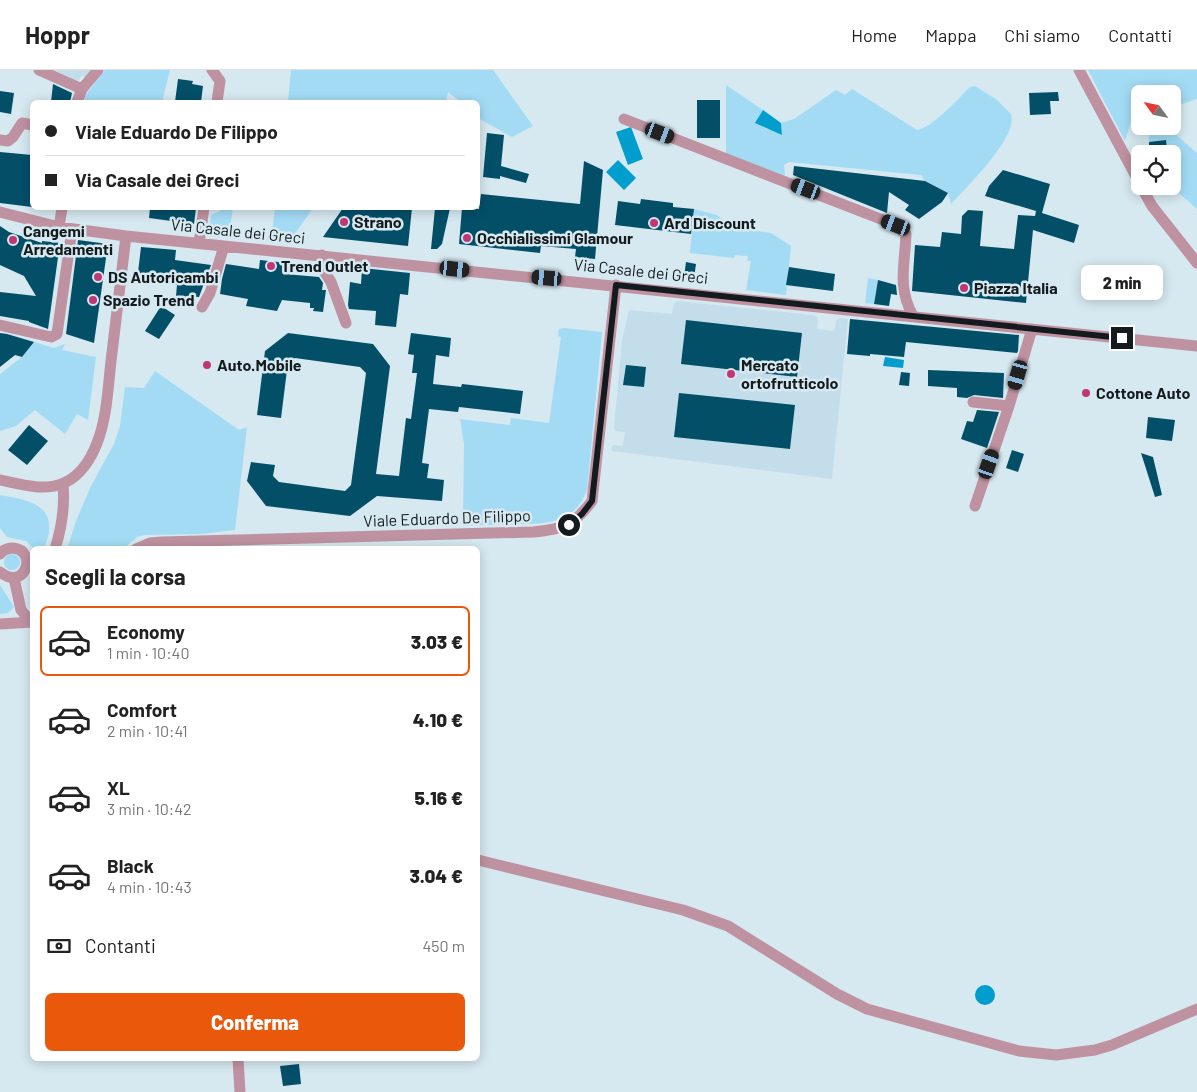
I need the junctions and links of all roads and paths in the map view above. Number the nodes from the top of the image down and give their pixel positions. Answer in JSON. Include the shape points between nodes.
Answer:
{"nodes":[{"id":1,"x":38,"y":70,"type":"edge"},
{"id":2,"x":98,"y":70,"type":"edge"},
{"id":3,"x":212,"y":70,"type":"edge"},
{"id":4,"x":1079,"y":70,"type":"edge"},
{"id":5,"x":82,"y":89,"type":"junction"},
{"id":6,"x":78,"y":100,"type":"edge"},
{"id":7,"x":217,"y":100,"type":"edge"},
{"id":8,"x":624,"y":119,"type":"dead end"},
{"id":9,"x":30,"y":125,"type":"edge"},
{"id":10,"x":0,"y":140,"type":"edge"},
{"id":11,"x":1131,"y":166,"type":"edge"},
{"id":12,"x":1146,"y":195,"type":"edge"},
{"id":13,"x":62,"y":210,"type":"edge"},
{"id":14,"x":204,"y":210,"type":"edge"},
{"id":15,"x":0,"y":212,"type":"edge"},
{"id":16,"x":59,"y":227,"type":"junction"},
{"id":17,"x":72,"y":229,"type":"junction"},
{"id":18,"x":126,"y":236,"type":"junction"},
{"id":19,"x":199,"y":243,"type":"junction"},
{"id":20,"x":224,"y":246,"type":"junction"},
{"id":21,"x":322,"y":256,"type":"junction"},
{"id":22,"x":1197,"y":263,"type":"edge"},
{"id":23,"x":616,"y":285,"type":"junction"},
{"id":24,"x":202,"y":307,"type":"dead end"},
{"id":25,"x":913,"y":316,"type":"junction"},
{"id":26,"x":346,"y":323,"type":"dead end"},
{"id":27,"x":0,"y":325,"type":"edge"},
{"id":28,"x":1032,"y":329,"type":"junction"},
{"id":29,"x":1197,"y":346,"type":"edge"},
{"id":30,"x":973,"y":402,"type":"dead end"},
{"id":31,"x":1009,"y":406,"type":"junction"},
{"id":32,"x":0,"y":480,"type":"edge"},
{"id":33,"x":63,"y":484,"type":"junction"},
{"id":34,"x":975,"y":506,"type":"dead end"},
{"id":35,"x":56,"y":546,"type":"edge"},
{"id":36,"x":143,"y":546,"type":"edge"},
{"id":37,"x":1,"y":550,"type":"edge"},
{"id":38,"x":0,"y":572,"type":"edge"},
{"id":39,"x":14,"y":578,"type":"junction"},
{"id":40,"x":30,"y":620,"type":"edge"},
{"id":41,"x":30,"y":622,"type":"edge"},
{"id":42,"x":0,"y":624,"type":"edge"},
{"id":43,"x":480,"y":860,"type":"edge"},
{"id":44,"x":1197,"y":1009,"type":"edge"},
{"id":45,"x":238,"y":1061,"type":"edge"},
{"id":46,"x":240,"y":1092,"type":"edge"}],
"edges":[{"from":1,"to":5,"type":"street"},
{"from":2,"to":5,"type":"street"},
{"from":3,"to":7,"type":"street","via":[[220,81]]},
{"from":4,"to":11,"type":"street"},
{"from":5,"to":6,"type":"street"},
{"from":8,"to":25,"type":"street","via":[[896,225],[906,234],[904,293]]},
{"from":9,"to":10,"type":"street","via":[[22,124],[8,141]]},
{"from":12,"to":22,"type":"street"},
{"from":13,"to":16,"type":"street"},
{"from":14,"to":19,"type":"street"},
{"from":15,"to":16,"type":"street","name":"Via Casale dei Greci"},
{"from":16,"to":17,"type":"street","name":"Via Casale dei Greci"},
{"from":17,"to":18,"type":"street","name":"Via Casale dei Greci"},
{"from":17,"to":27,"type":"street","via":[[57,334],[51,337]]},
{"from":18,"to":19,"type":"street","name":"Via Casale dei Greci"},
{"from":18,"to":33,"type":"street","via":[[106,404],[97,443],[85,466]]},
{"from":19,"to":20,"type":"street","name":"Via Casale dei Greci"},
{"from":20,"to":21,"type":"street","name":"Via Casale dei Greci"},
{"from":20,"to":24,"type":"street","via":[[210,293]]},
{"from":21,"to":23,"type":"street","name":"Via Casale dei Greci"},
{"from":21,"to":26,"type":"street","via":[[324,271]]},
{"from":23,"to":25,"type":"street","name":"Via Casale dei Greci"},
{"from":23,"to":36,"type":"street","name":"Viale Eduardo De Filippo","via":[[592,501],[569,525],[533,532],[162,542]]},
{"from":25,"to":28,"type":"street","name":"Via Casale dei Greci"},
{"from":28,"to":29,"type":"street","name":"Via Casale dei Greci"},
{"from":28,"to":31,"type":"street"},
{"from":30,"to":31,"type":"street"},
{"from":31,"to":34,"type":"street"},
{"from":32,"to":33,"type":"street","via":[[35,487]]},
{"from":33,"to":35,"type":"street","via":[[63,516]]},
{"from":37,"to":39,"type":"street","via":[[18,548],[24,553],[26,569]]},
{"from":38,"to":39,"type":"street"},
{"from":39,"to":40,"type":"street","via":[[20,610]]},
{"from":41,"to":42,"type":"street"},
{"from":43,"to":44,"type":"street","via":[[706,918],[728,926],[836,994],[867,1009],[1019,1051],[1056,1055],[1095,1050]]},
{"from":45,"to":46,"type":"street"}]}
